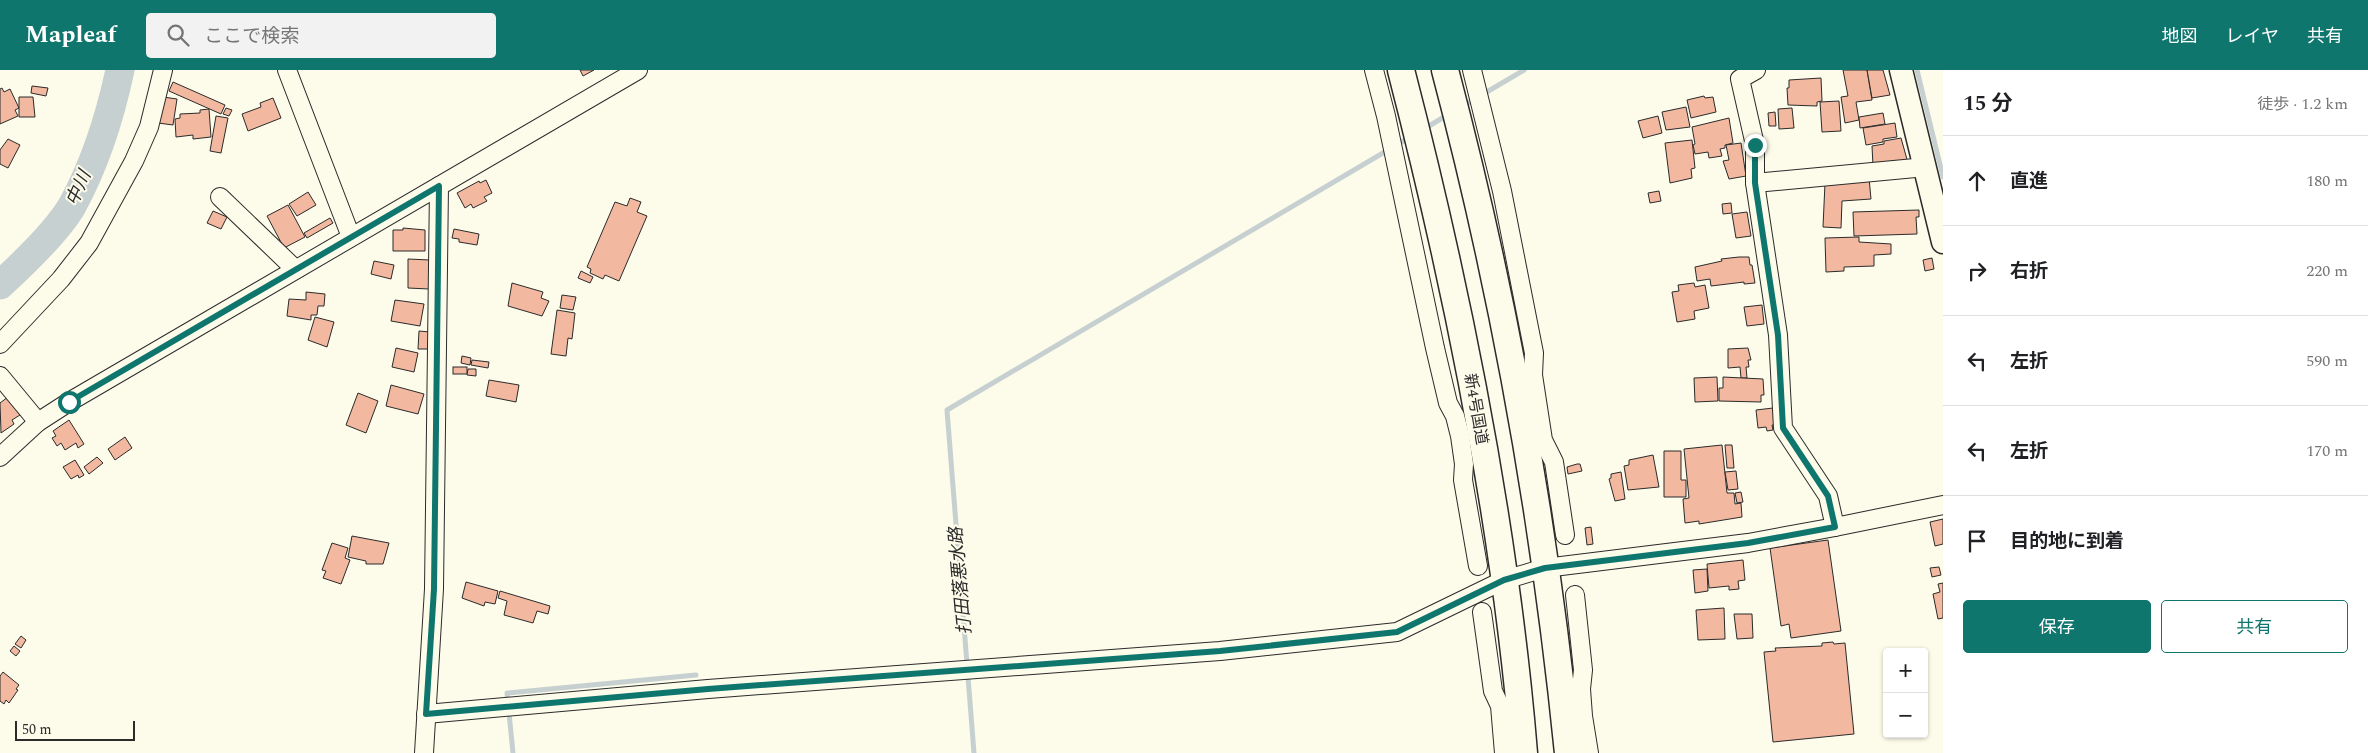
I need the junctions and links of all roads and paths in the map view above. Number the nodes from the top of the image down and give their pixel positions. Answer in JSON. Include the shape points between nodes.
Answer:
{"nodes":[{"id":1,"x":164,"y":70,"type":"edge"},
{"id":2,"x":287,"y":70,"type":"edge"},
{"id":3,"x":638,"y":70,"type":"edge"},
{"id":4,"x":1374,"y":70,"type":"edge"},
{"id":5,"x":1401,"y":70,"type":"edge"},
{"id":6,"x":1445,"y":70,"type":"edge"},
{"id":7,"x":1472,"y":70,"type":"edge"},
{"id":8,"x":1756,"y":70,"type":"edge"},
{"id":9,"x":1901,"y":70,"type":"edge"},
{"id":10,"x":1926,"y":167,"type":"junction"},
{"id":11,"x":1755,"y":183,"type":"junction"},
{"id":12,"x":439,"y":186,"type":"junction"},
{"id":13,"x":220,"y":197,"type":"dead end"},
{"id":14,"x":351,"y":237,"type":"junction"},
{"id":15,"x":1943,"y":242,"type":"edge"},
{"id":16,"x":295,"y":269,"type":"junction"},
{"id":17,"x":0,"y":344,"type":"edge"},
{"id":18,"x":0,"y":376,"type":"edge"},
{"id":19,"x":1530,"y":413,"type":"junction"},
{"id":20,"x":38,"y":422,"type":"junction"},
{"id":21,"x":1471,"y":434,"type":"junction"},
{"id":22,"x":0,"y":457,"type":"edge"},
{"id":23,"x":1943,"y":505,"type":"edge"},
{"id":24,"x":1835,"y":527,"type":"junction"},
{"id":25,"x":1566,"y":535,"type":"dead end"},
{"id":26,"x":1478,"y":566,"type":"dead end"},
{"id":27,"x":1545,"y":568,"type":"junction"},
{"id":28,"x":1504,"y":580,"type":"junction"},
{"id":29,"x":1574,"y":595,"type":"dead end"},
{"id":30,"x":1482,"y":612,"type":"dead end"},
{"id":31,"x":426,"y":714,"type":"junction"},
{"id":32,"x":1574,"y":717,"type":"junction"},
{"id":33,"x":1512,"y":726,"type":"junction"},
{"id":34,"x":424,"y":753,"type":"edge"},
{"id":35,"x":1504,"y":753,"type":"edge"},
{"id":36,"x":1524,"y":753,"type":"edge"},
{"id":37,"x":1568,"y":753,"type":"edge"},
{"id":38,"x":1589,"y":753,"type":"edge"}],
"edges":[{"from":1,"to":17,"type":"street","via":[[149,127],[89,243],[62,279]]},
{"from":2,"to":14,"type":"street"},
{"from":3,"to":12,"type":"street"},
{"from":4,"to":21,"type":"street","via":[[1448,402]]},
{"from":5,"to":21,"type":"highway","name":"新4号国道","via":[[1435,206]]},
{"from":6,"to":19,"type":"highway"},
{"from":7,"to":19,"type":"street","via":[[1502,191],[1534,353]]},
{"from":8,"to":11,"type":"street","via":[[1740,79],[1755,145]]},
{"from":9,"to":10,"type":"main road"},
{"from":10,"to":11,"type":"street"},
{"from":10,"to":15,"type":"main road"},
{"from":11,"to":24,"type":"street","via":[[1778,335],[1783,428],[1828,496]]},
{"from":12,"to":14,"type":"street"},
{"from":12,"to":31,"type":"street","via":[[434,589]]},
{"from":13,"to":16,"type":"street"},
{"from":14,"to":16,"type":"street"},
{"from":16,"to":20,"type":"street"},
{"from":18,"to":20,"type":"street"},
{"from":19,"to":25,"type":"street","via":[[1554,462]]},
{"from":19,"to":27,"type":"highway"},
{"from":20,"to":22,"type":"street"},
{"from":21,"to":26,"type":"street","via":[[1463,480]]},
{"from":21,"to":28,"type":"highway","name":"新4号国道"},
{"from":23,"to":24,"type":"street"},
{"from":24,"to":27,"type":"street","via":[[1748,543]]},
{"from":27,"to":28,"type":"street"},
{"from":27,"to":32,"type":"highway"},
{"from":28,"to":31,"type":"street","via":[[1397,632],[1220,651],[708,689]]},
{"from":28,"to":33,"type":"highway","name":"新4号国道"},
{"from":29,"to":32,"type":"street","via":[[1583,670]]},
{"from":30,"to":33,"type":"street","via":[[1493,691]]},
{"from":31,"to":34,"type":"street"},
{"from":32,"to":37,"type":"highway"},
{"from":32,"to":38,"type":"street"},
{"from":33,"to":35,"type":"street"},
{"from":33,"to":36,"type":"highway","name":"新4号国道"}]}
